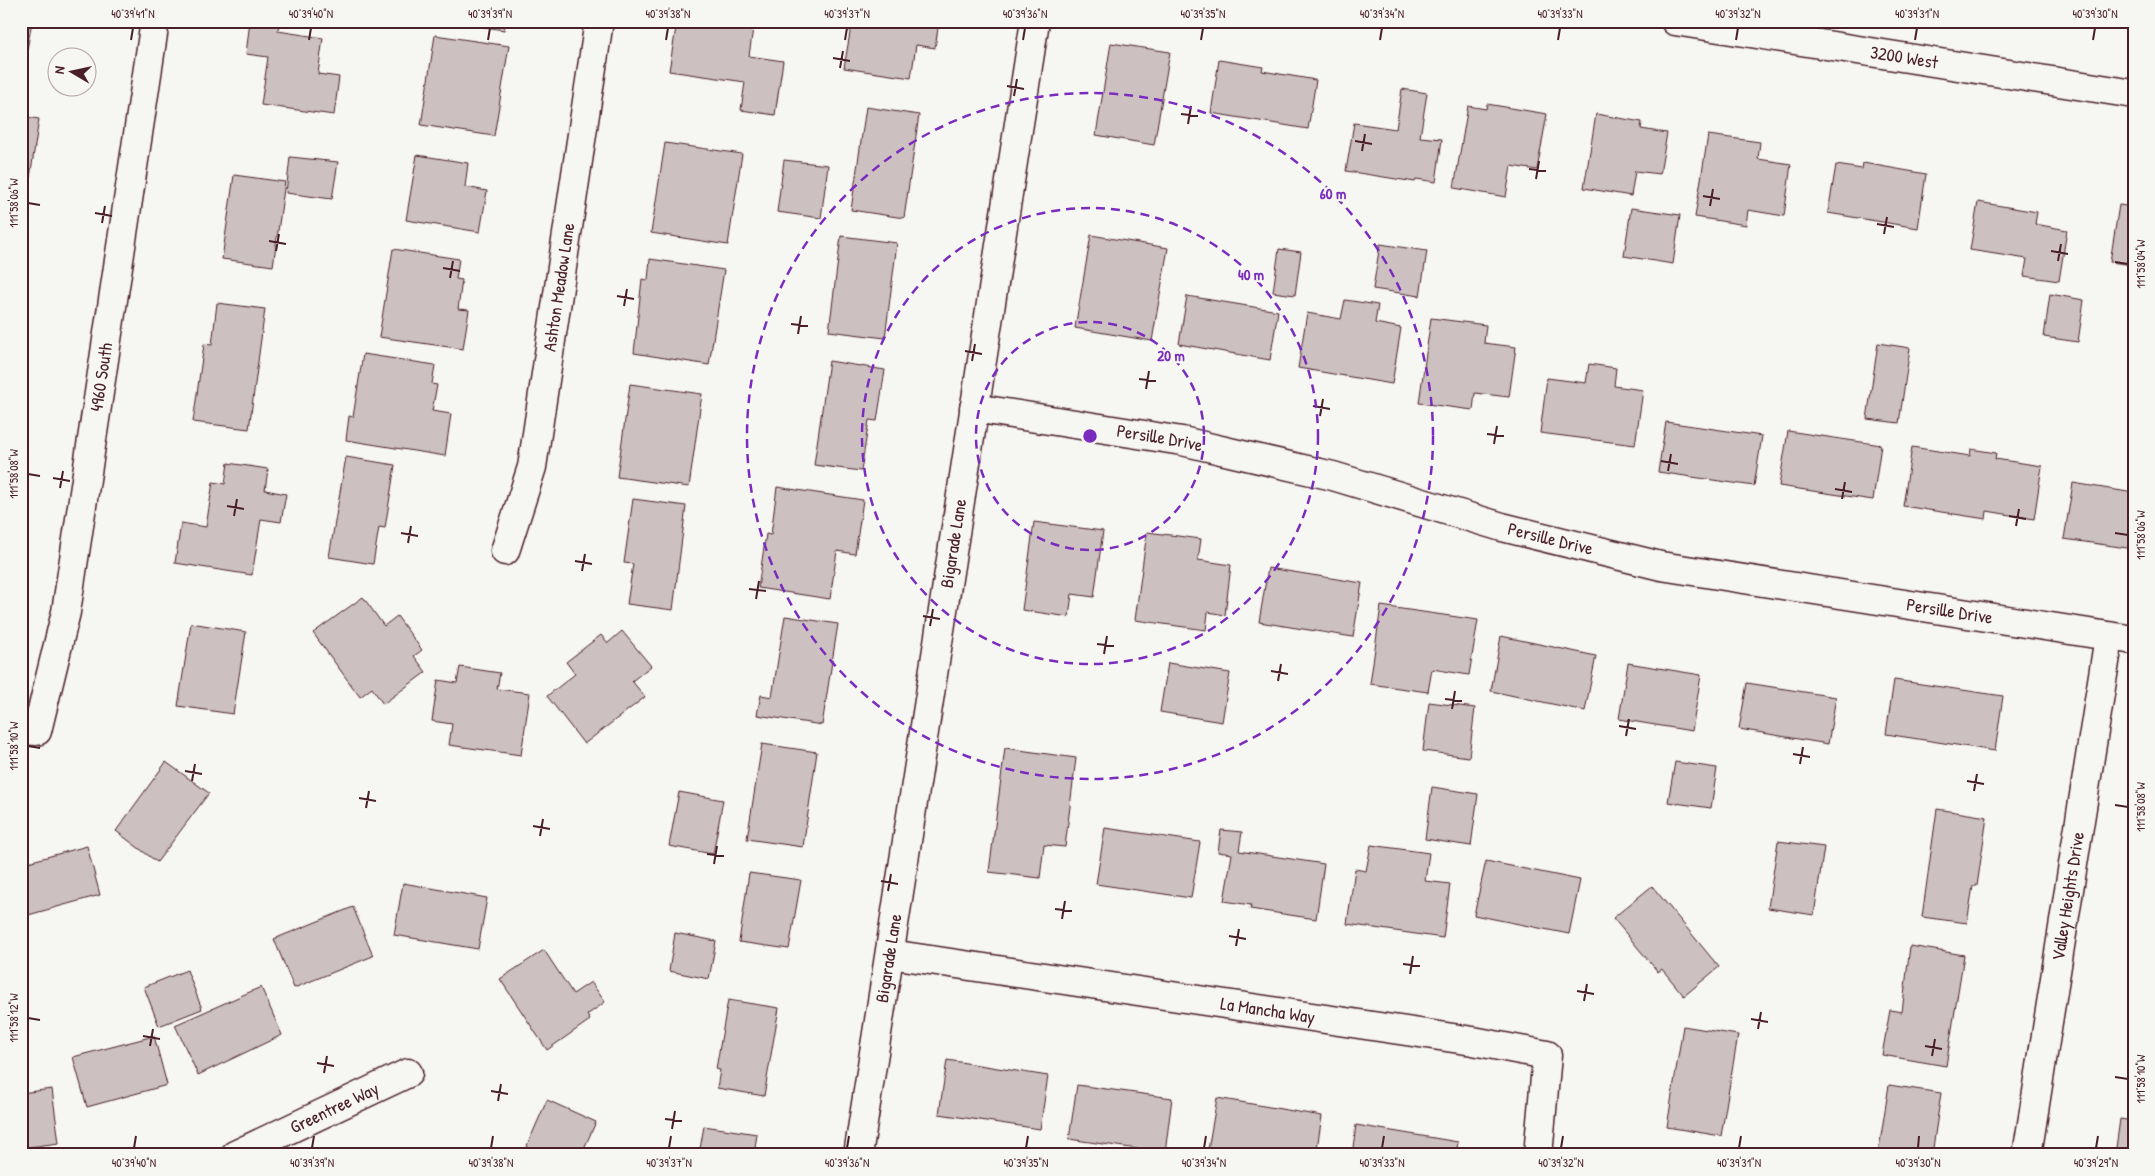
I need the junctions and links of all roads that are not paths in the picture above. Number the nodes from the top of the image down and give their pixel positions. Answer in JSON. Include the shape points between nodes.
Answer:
{"nodes":[{"id":1,"x":155,"y":21,"type":"edge"},
{"id":2,"x":600,"y":21,"type":"edge"},
{"id":3,"x":1035,"y":21,"type":"edge"},
{"id":4,"x":1675,"y":21,"type":"edge"},
{"id":5,"x":1809,"y":32,"type":"edge"},
{"id":6,"x":2134,"y":94,"type":"edge"},
{"id":7,"x":974,"y":408,"type":"junction"},
{"id":8,"x":505,"y":550,"type":"dead end"},
{"id":9,"x":2121,"y":638,"type":"edge"},
{"id":10,"x":29,"y":731,"type":"edge"},
{"id":11,"x":890,"y":954,"type":"junction"},
{"id":12,"x":408,"y":1073,"type":"dead end"},
{"id":13,"x":235,"y":1155,"type":"edge"},
{"id":14,"x":858,"y":1155,"type":"edge"},
{"id":15,"x":1538,"y":1155,"type":"edge"},
{"id":16,"x":2027,"y":1155,"type":"edge"}],
"edges":[{"from":1,"to":10,"type":"street","name":"4960 South","via":[[66,612]]},
{"from":2,"to":8,"type":"street","name":"Ashton Meadow Lane","via":[[532,467]]},
{"from":3,"to":7,"type":"street","name":"Bigarade Lane"},
{"from":4,"to":5,"type":"street","name":"3200 West"},
{"from":5,"to":6,"type":"street","name":"3200 West"},
{"from":7,"to":9,"type":"street","name":"Persille Drive","via":[[1192,443],[1333,476],[1502,527],[1661,566]]},
{"from":7,"to":11,"type":"street","name":"Bigarade Lane"},
{"from":9,"to":16,"type":"street","name":"Valley Heights Drive"},
{"from":11,"to":14,"type":"street","name":"Bigarade Lane"},
{"from":11,"to":15,"type":"street","name":"La Mancha Way","via":[[1473,1041],[1547,1055]]},
{"from":12,"to":13,"type":"street","name":"Greentree Way"}]}
